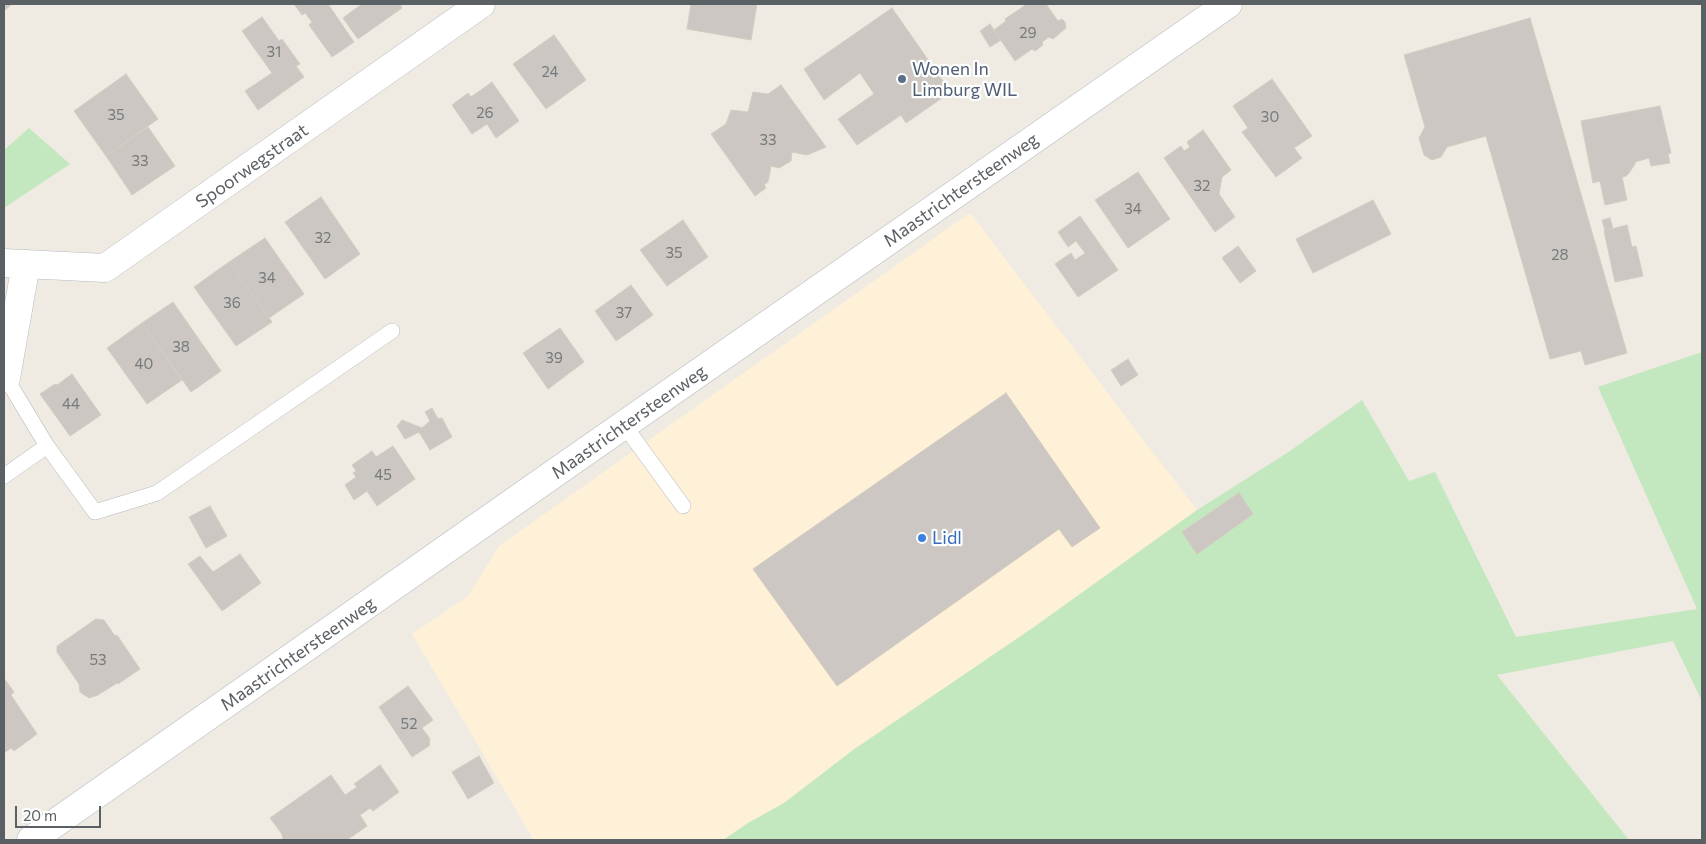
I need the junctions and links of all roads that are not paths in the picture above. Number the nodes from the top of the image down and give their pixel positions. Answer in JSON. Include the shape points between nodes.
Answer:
{"nodes":[{"id":1,"x":481,"y":4,"type":"edge"},
{"id":2,"x":1228,"y":4,"type":"edge"},
{"id":3,"x":15,"y":263,"type":"edge"},
{"id":4,"x":392,"y":331,"type":"dead end"},
{"id":5,"x":6,"y":378,"type":"joint"},
{"id":6,"x":624,"y":425,"type":"junction"},
{"id":7,"x":46,"y":446,"type":"junction"},
{"id":8,"x":4,"y":476,"type":"edge"},
{"id":9,"x":683,"y":506,"type":"dead end"},
{"id":10,"x":32,"y":840,"type":"edge"}],
"edges":[{"from":1,"to":3,"type":"main road","name":"Spoorwegstraat","via":[[106,268]]},
{"from":2,"to":6,"type":"main road","name":"Maastrichtersteenweg"},
{"from":3,"to":5,"type":"main road"},
{"from":4,"to":7,"type":"lane","via":[[157,493],[95,512]]},
{"from":5,"to":7,"type":"lane"},
{"from":6,"to":9,"type":"lane"},
{"from":6,"to":10,"type":"main road","name":"Maastrichtersteenweg"},
{"from":7,"to":8,"type":"lane"}]}
